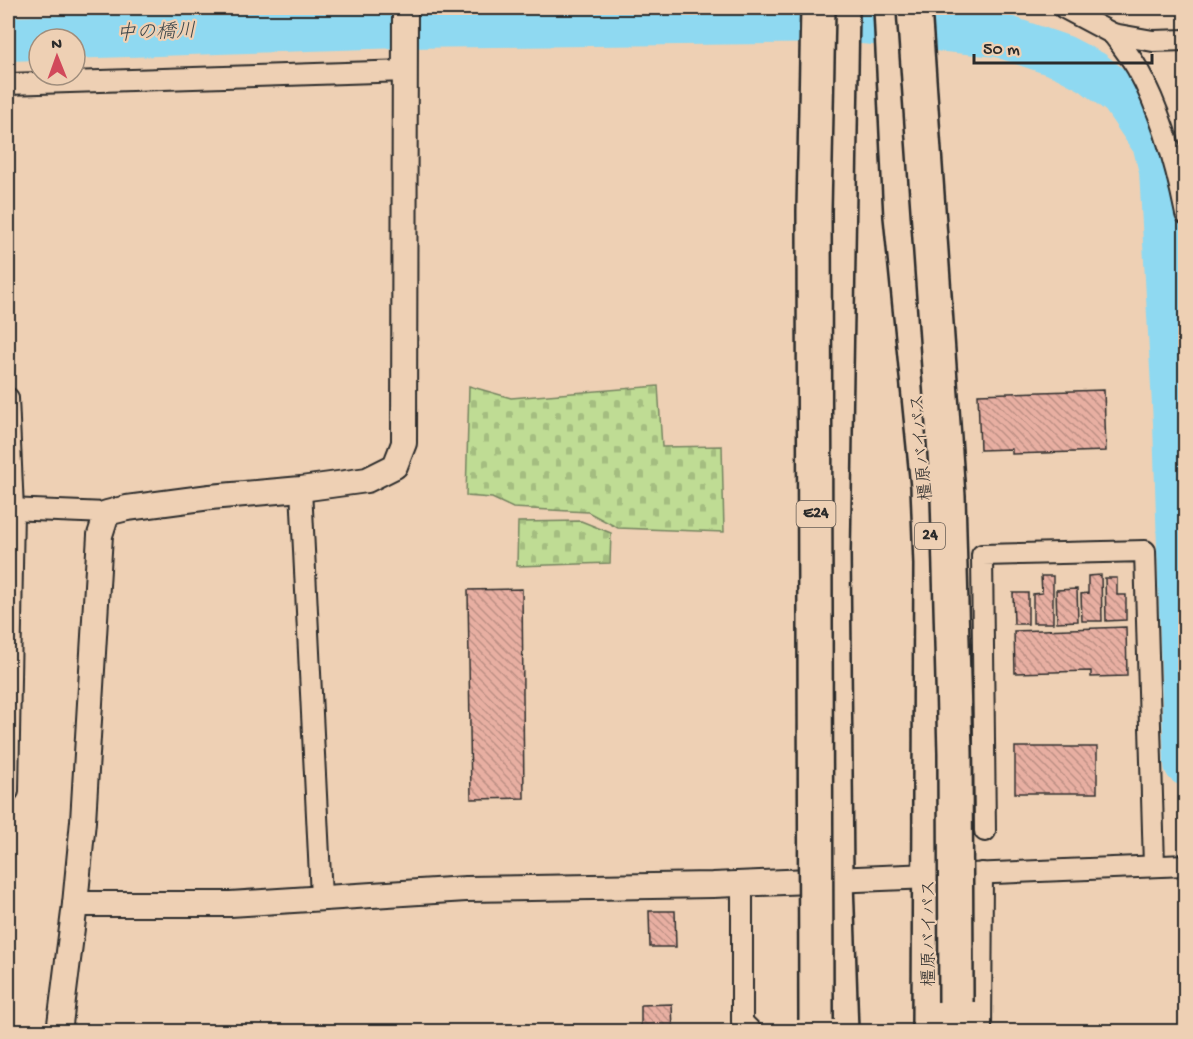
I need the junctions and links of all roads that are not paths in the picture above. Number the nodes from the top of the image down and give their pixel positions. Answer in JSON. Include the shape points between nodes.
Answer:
{"nodes":[{"id":1,"x":405,"y":8,"type":"edge"},
{"id":2,"x":818,"y":8,"type":"edge"},
{"id":3,"x":842,"y":8,"type":"edge"},
{"id":4,"x":891,"y":8,"type":"edge"},
{"id":5,"x":914,"y":8,"type":"edge"},
{"id":6,"x":1064,"y":8,"type":"edge"},
{"id":7,"x":1113,"y":34,"type":"junction"},
{"id":8,"x":1185,"y":40,"type":"edge"},
{"id":9,"x":406,"y":71,"type":"junction"},
{"id":10,"x":8,"y":84,"type":"edge"},
{"id":11,"x":1185,"y":214,"type":"edge"},
{"id":12,"x":8,"y":398,"type":"edge"},
{"id":13,"x":301,"y":489,"type":"junction"},
{"id":14,"x":10,"y":509,"type":"edge"},
{"id":15,"x":106,"y":513,"type":"junction"},
{"id":16,"x":8,"y":791,"type":"edge"},
{"id":17,"x":985,"y":831,"type":"dead end"},
{"id":18,"x":1185,"y":865,"type":"edge"},
{"id":19,"x":1157,"y":866,"type":"junction"},
{"id":20,"x":982,"y":873,"type":"junction"},
{"id":21,"x":930,"y":876,"type":"junction"},
{"id":22,"x":837,"y":881,"type":"junction"},
{"id":23,"x":742,"y":885,"type":"junction"},
{"id":24,"x":321,"y":897,"type":"junction"},
{"id":25,"x":75,"y":904,"type":"junction"},
{"id":26,"x":956,"y":1017,"type":"edge"},
{"id":27,"x":824,"y":1028,"type":"edge"},
{"id":28,"x":59,"y":1032,"type":"edge"},
{"id":29,"x":752,"y":1032,"type":"edge"},
{"id":30,"x":929,"y":1032,"type":"edge"},
{"id":31,"x":981,"y":1032,"type":"edge"}],
"edges":[{"from":1,"to":9,"type":"street"},
{"from":2,"to":27,"type":"highway","number":"E24","bridge":true,"via":[[814,211]]},
{"from":3,"to":22,"type":"highway","via":[[833,553]]},
{"from":4,"to":21,"type":"highway","name":"橿原バイパス","number":"24","via":[[901,216],[928,486]]},
{"from":5,"to":26,"type":"highway","bridge":true,"via":[[948,496],[955,753]]},
{"from":6,"to":7,"type":"street"},
{"from":7,"to":8,"type":"street","via":[[1153,41]]},
{"from":7,"to":11,"type":"street","via":[[1153,99],[1177,170]]},
{"from":9,"to":10,"type":"street"},
{"from":9,"to":13,"type":"street","via":[[404,443],[395,466],[367,480]]},
{"from":12,"to":14,"type":"street"},
{"from":13,"to":15,"type":"street","via":[[210,497]]},
{"from":13,"to":24,"type":"street"},
{"from":14,"to":15,"type":"street"},
{"from":14,"to":16,"type":"street"},
{"from":15,"to":25,"type":"street","via":[[100,535]]},
{"from":17,"to":19,"type":"street","via":[[982,555],[1145,551]]},
{"from":18,"to":19,"type":"street"},
{"from":19,"to":20,"type":"street"},
{"from":20,"to":21,"type":"street"},
{"from":20,"to":31,"type":"street"},
{"from":21,"to":22,"type":"street"},
{"from":21,"to":30,"type":"highway","name":"橿原バイパス","number":"24"},
{"from":22,"to":23,"type":"street"},
{"from":22,"to":27,"type":"highway"},
{"from":23,"to":24,"type":"street","via":[[466,889]]},
{"from":23,"to":29,"type":"street","via":[[742,1022]]},
{"from":24,"to":25,"type":"street","via":[[230,904]]},
{"from":25,"to":28,"type":"street"}]}
